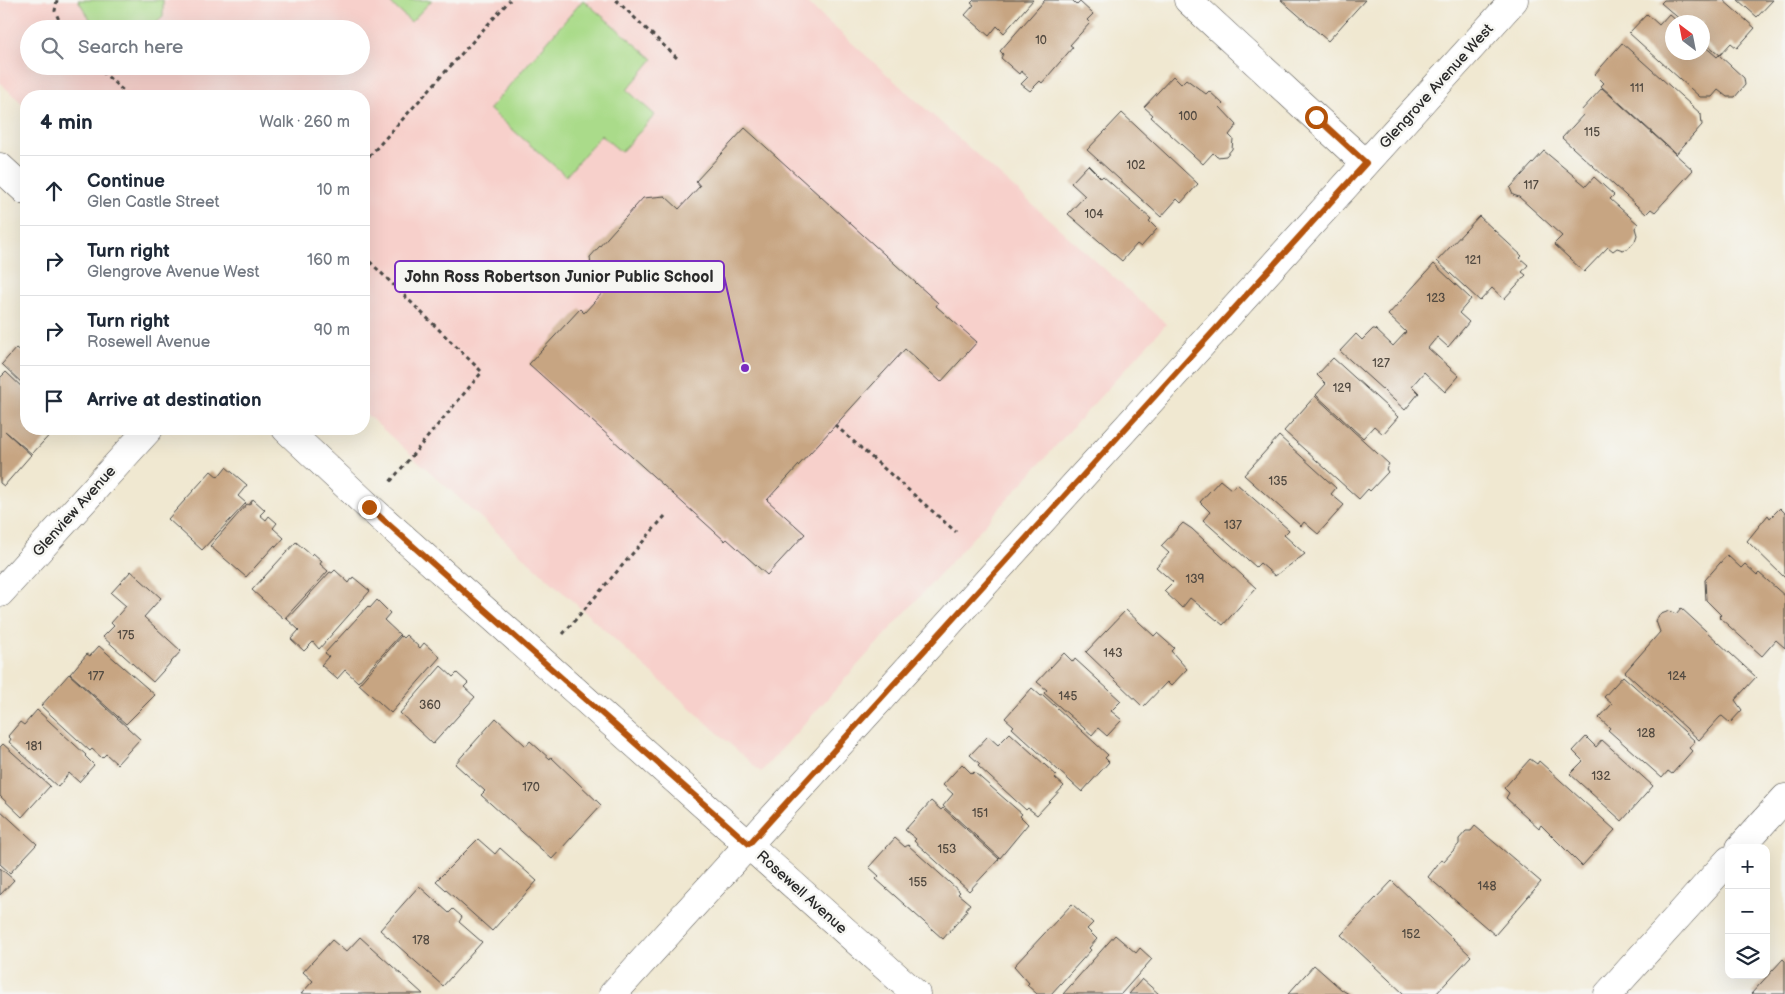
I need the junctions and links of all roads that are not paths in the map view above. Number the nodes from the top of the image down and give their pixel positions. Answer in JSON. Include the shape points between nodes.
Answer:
{"nodes":[{"id":1,"x":1188,"y":0,"type":"edge"},
{"id":2,"x":1514,"y":0,"type":"edge"},
{"id":3,"x":1366,"y":163,"type":"junction"},
{"id":4,"x":0,"y":167,"type":"edge"},
{"id":5,"x":20,"y":185,"type":"edge"},
{"id":6,"x":144,"y":435,"type":"edge"},
{"id":7,"x":292,"y":435,"type":"edge"},
{"id":8,"x":0,"y":594,"type":"edge"},
{"id":9,"x":1785,"y":798,"type":"edge"},
{"id":10,"x":749,"y":844,"type":"junction"},
{"id":11,"x":1744,"y":844,"type":"edge"},
{"id":12,"x":1725,"y":864,"type":"edge"},
{"id":13,"x":613,"y":994,"type":"edge"},
{"id":14,"x":916,"y":994,"type":"edge"},
{"id":15,"x":1608,"y":994,"type":"edge"}],
"edges":[{"from":1,"to":3,"type":"street"},
{"from":2,"to":3,"type":"street","name":"Glengrove Avenue West"},
{"from":3,"to":10,"type":"street","name":"Glengrove Avenue West"},
{"from":4,"to":5,"type":"street"},
{"from":6,"to":8,"type":"street","name":"Glenview Avenue"},
{"from":7,"to":10,"type":"street","name":"Rosewell Avenue","via":[[369,507]]},
{"from":9,"to":11,"type":"street"},
{"from":10,"to":13,"type":"street","name":"Glengrove Avenue West"},
{"from":10,"to":14,"type":"street","name":"Rosewell Avenue"},
{"from":12,"to":15,"type":"street"}]}
